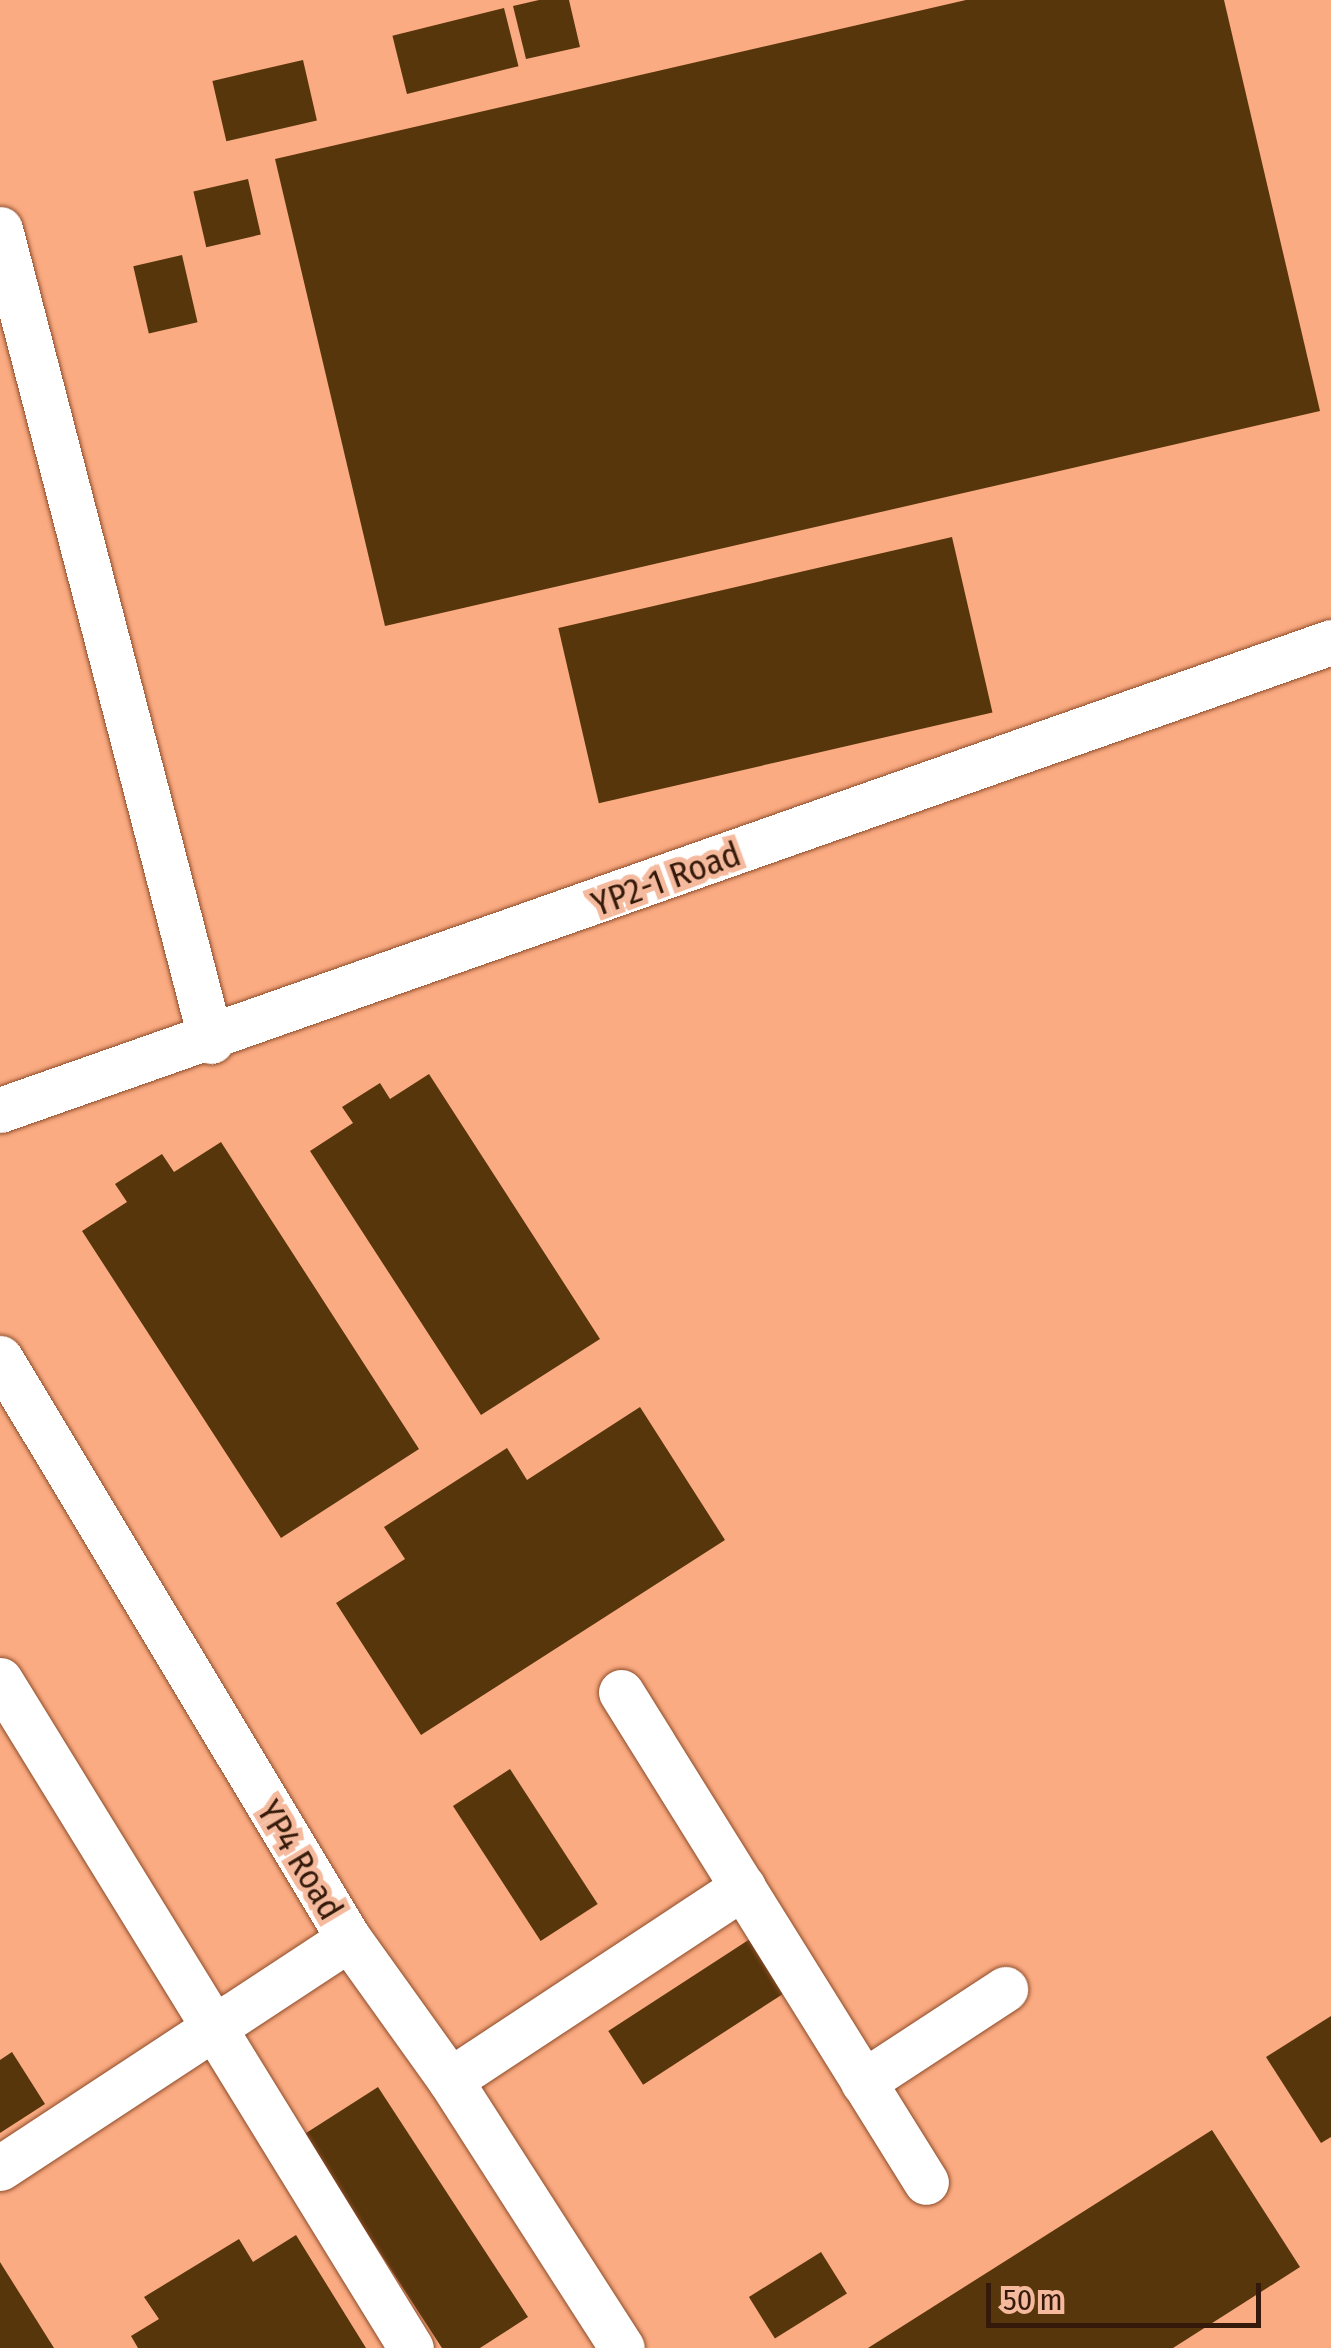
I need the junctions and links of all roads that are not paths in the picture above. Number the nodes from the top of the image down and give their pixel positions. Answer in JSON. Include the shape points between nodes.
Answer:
{"nodes":[{"id":1,"x":0,"y":229,"type":"edge"},
{"id":2,"x":1331,"y":642,"type":"edge"},
{"id":3,"x":211,"y":1041,"type":"junction"},
{"id":4,"x":0,"y":1110,"type":"edge"},
{"id":5,"x":0,"y":1358,"type":"edge"},
{"id":6,"x":0,"y":1680,"type":"edge"},
{"id":7,"x":621,"y":1692,"type":"dead end"},
{"id":8,"x":743,"y":1887,"type":"junction"},
{"id":9,"x":348,"y":1939,"type":"junction"},
{"id":10,"x":1005,"y":1989,"type":"dead end"},
{"id":11,"x":215,"y":2029,"type":"junction"},
{"id":12,"x":450,"y":2080,"type":"junction"},
{"id":13,"x":863,"y":2082,"type":"junction"},
{"id":14,"x":0,"y":2168,"type":"edge"},
{"id":15,"x":926,"y":2182,"type":"dead end"},
{"id":16,"x":411,"y":2348,"type":"edge"},
{"id":17,"x":622,"y":2348,"type":"edge"}],
"edges":[{"from":1,"to":3,"type":"street"},
{"from":2,"to":3,"type":"street","name":"YP2-1 Road"},
{"from":3,"to":4,"type":"street","name":"YP2-1 Road"},
{"from":5,"to":9,"type":"street","name":"YP4 Road"},
{"from":6,"to":11,"type":"street"},
{"from":7,"to":8,"type":"street"},
{"from":8,"to":12,"type":"street"},
{"from":8,"to":13,"type":"street"},
{"from":9,"to":11,"type":"street"},
{"from":9,"to":12,"type":"street","name":"YP4 Road"},
{"from":10,"to":13,"type":"street"},
{"from":11,"to":14,"type":"street"},
{"from":11,"to":16,"type":"street"},
{"from":12,"to":17,"type":"street","name":"YP4 Road"},
{"from":13,"to":15,"type":"street"}]}
